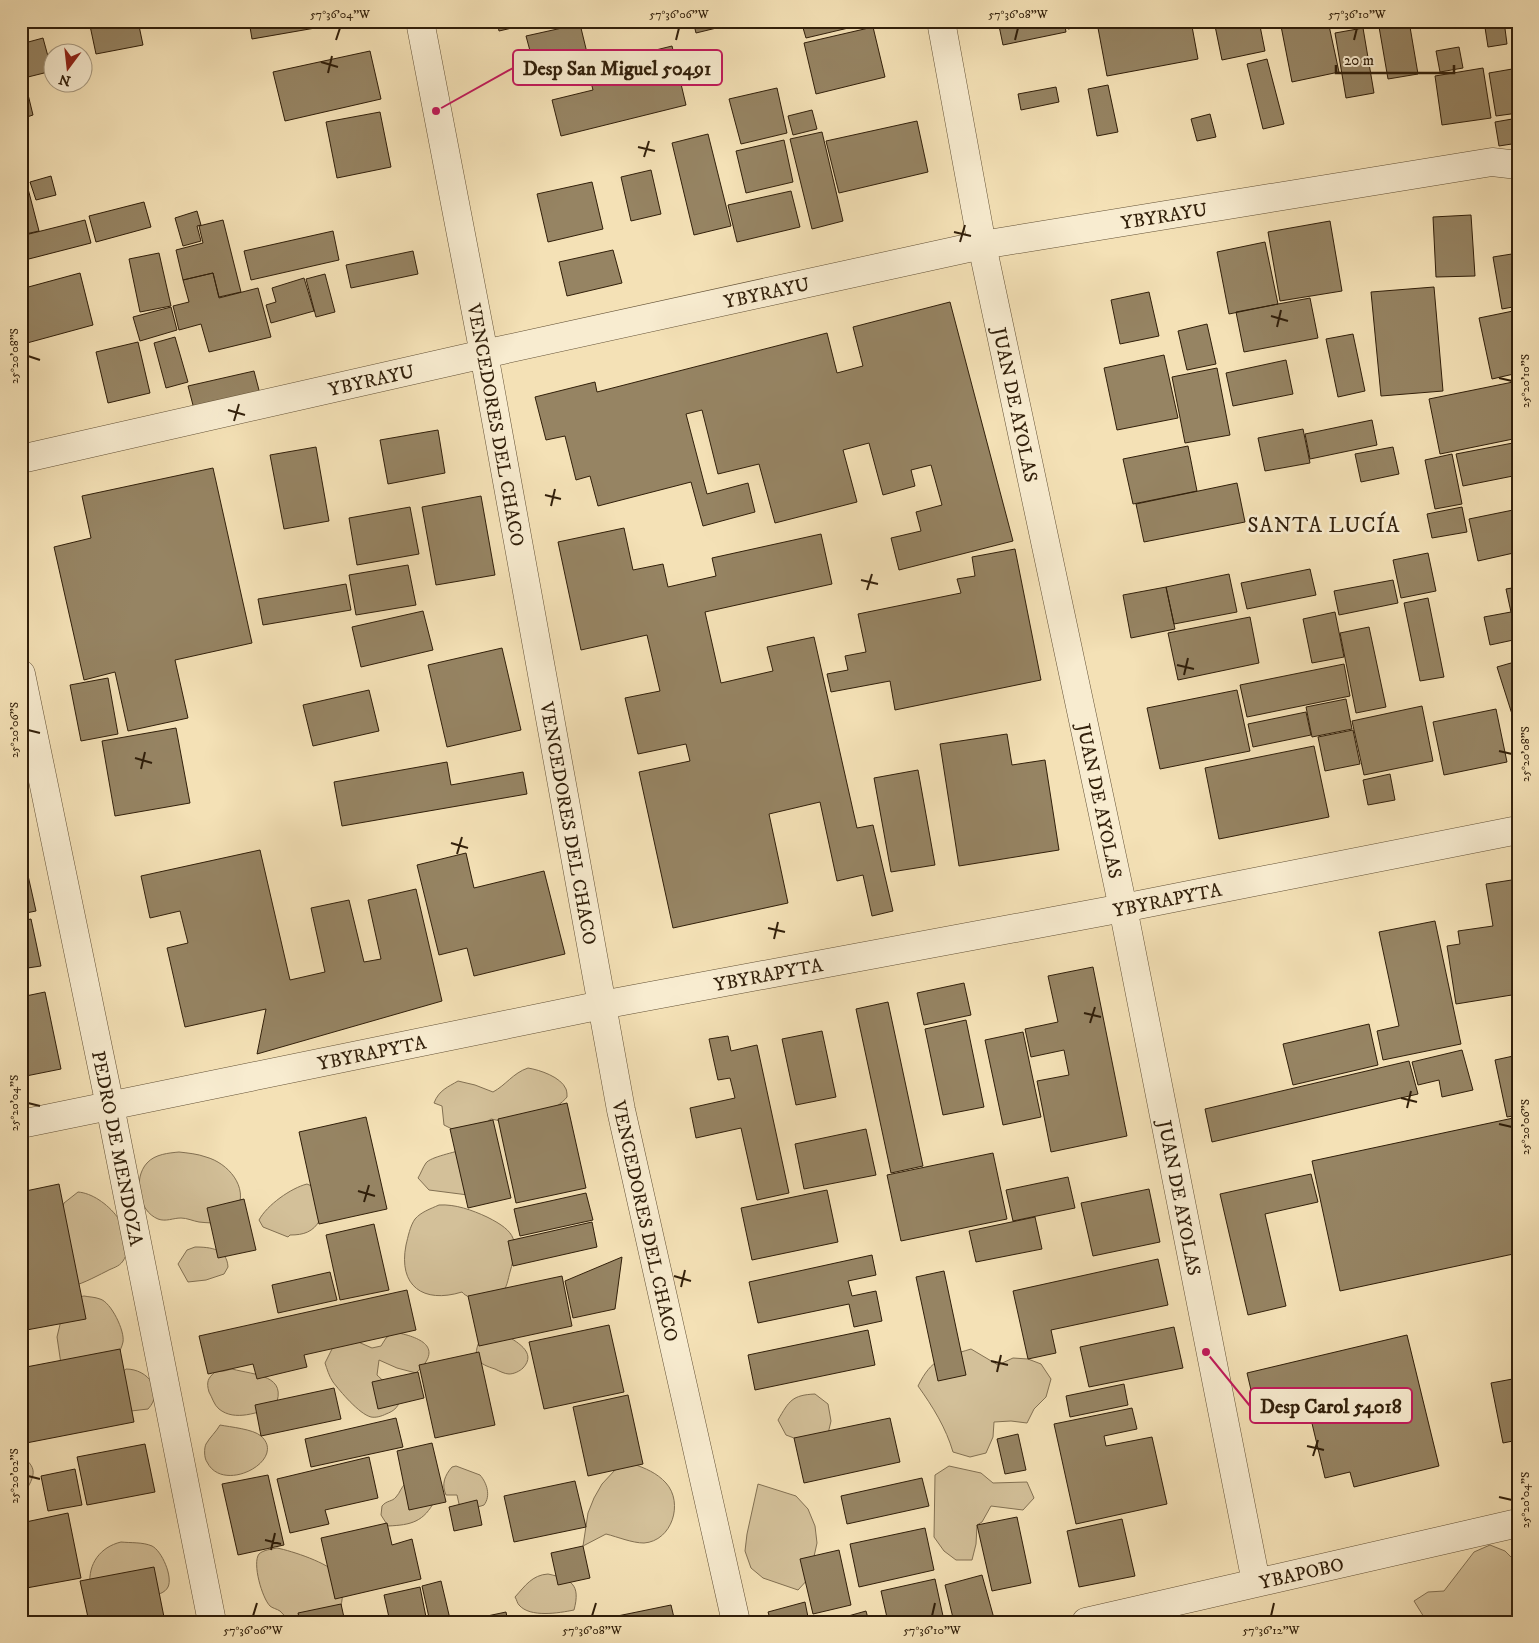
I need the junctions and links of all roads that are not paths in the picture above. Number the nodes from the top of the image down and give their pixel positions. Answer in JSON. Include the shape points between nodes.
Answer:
{"nodes":[{"id":1,"x":420,"y":21,"type":"edge"},
{"id":2,"x":941,"y":21,"type":"edge"},
{"id":3,"x":1518,"y":164,"type":"edge"},
{"id":4,"x":982,"y":245,"type":"junction"},
{"id":5,"x":484,"y":354,"type":"junction"},
{"id":6,"x":21,"y":459,"type":"edge"},
{"id":7,"x":21,"y":674,"type":"edge"},
{"id":8,"x":1518,"y":830,"type":"edge"},
{"id":9,"x":1123,"y":908,"type":"junction"},
{"id":10,"x":602,"y":1005,"type":"junction"},
{"id":11,"x":110,"y":1106,"type":"junction"},
{"id":12,"x":21,"y":1124,"type":"edge"},
{"id":13,"x":1518,"y":1523,"type":"edge"},
{"id":14,"x":1256,"y":1582,"type":"junction"},
{"id":15,"x":212,"y":1622,"type":"edge"},
{"id":16,"x":736,"y":1622,"type":"edge"},
{"id":17,"x":1086,"y":1622,"type":"edge"}],
"edges":[{"from":1,"to":5,"type":"street","name":"VENCEDORES DEL CHACO"},
{"from":2,"to":4,"type":"street","name":"JUAN DE AYOLAS"},
{"from":3,"to":4,"type":"street","name":"YBYRAYU","via":[[1492,162]]},
{"from":4,"to":5,"type":"street","name":"YBYRAYU"},
{"from":4,"to":9,"type":"street","name":"JUAN DE AYOLAS"},
{"from":5,"to":6,"type":"street","name":"YBYRAYU"},
{"from":5,"to":10,"type":"street","name":"VENCEDORES DEL CHACO"},
{"from":7,"to":11,"type":"street","name":"PEDRO DE MENDOZA"},
{"from":8,"to":9,"type":"street","name":"YBYRAPYTA"},
{"from":9,"to":10,"type":"street","name":"YBYRAPYTA"},
{"from":9,"to":14,"type":"street","name":"JUAN DE AYOLAS"},
{"from":10,"to":11,"type":"street","name":"YBYRAPYTA"},
{"from":10,"to":16,"type":"street","name":"VENCEDORES DEL CHACO","via":[[621,1110]]},
{"from":11,"to":12,"type":"street","name":"YBYRAPYTA"},
{"from":11,"to":15,"type":"street","name":"PEDRO DE MENDOZA"},
{"from":13,"to":14,"type":"street","name":"YBAPOBO"},
{"from":14,"to":17,"type":"street","name":"YBAPOBO"}]}
